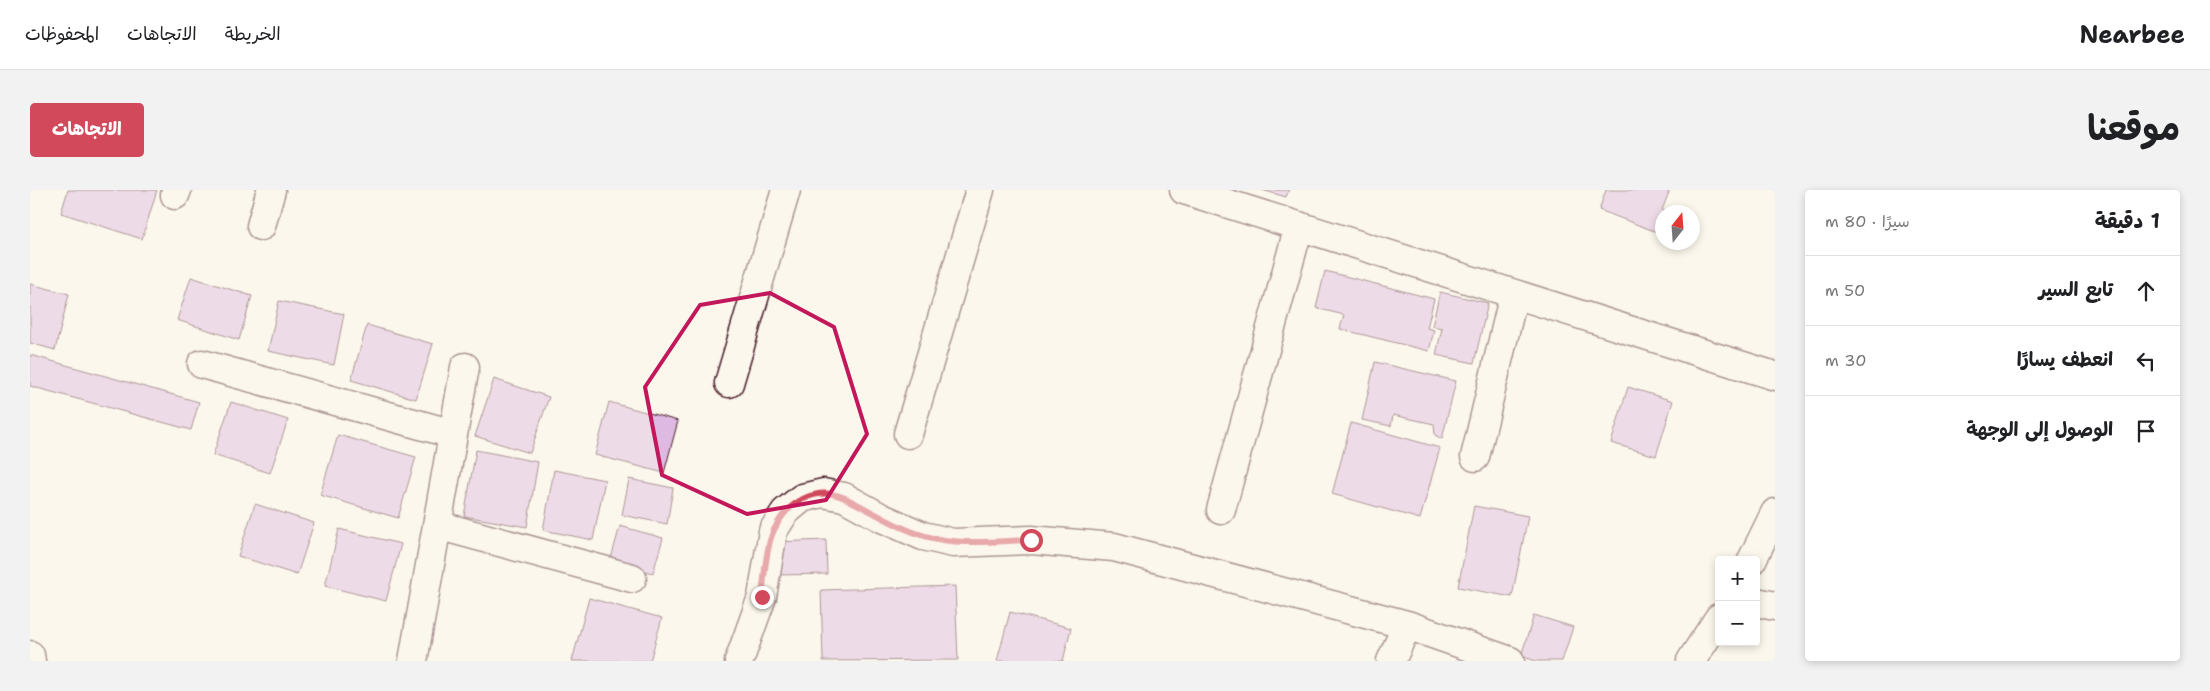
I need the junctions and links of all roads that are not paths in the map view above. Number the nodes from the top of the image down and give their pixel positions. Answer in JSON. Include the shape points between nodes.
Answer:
{"nodes":[{"id":1,"x":271,"y":190,"type":"edge"},
{"id":2,"x":786,"y":190,"type":"edge"},
{"id":3,"x":980,"y":190,"type":"edge"},
{"id":4,"x":1184,"y":190,"type":"edge"},
{"id":5,"x":1224,"y":196,"type":"edge"},
{"id":6,"x":261,"y":226,"type":"dead end"},
{"id":7,"x":1299,"y":226,"type":"junction"},
{"id":8,"x":1514,"y":294,"type":"junction"},
{"id":9,"x":202,"y":364,"type":"dead end"},
{"id":10,"x":464,"y":367,"type":"dead end"},
{"id":11,"x":1775,"y":376,"type":"edge"},
{"id":12,"x":729,"y":383,"type":"dead end"},
{"id":13,"x":453,"y":434,"type":"junction"},
{"id":14,"x":908,"y":434,"type":"dead end"},
{"id":15,"x":1475,"y":457,"type":"dead end"},
{"id":16,"x":1221,"y":510,"type":"dead end"},
{"id":17,"x":1775,"y":513,"type":"edge"},
{"id":18,"x":437,"y":525,"type":"junction"},
{"id":19,"x":1754,"y":556,"type":"edge"},
{"id":20,"x":632,"y":578,"type":"dead end"},
{"id":21,"x":1760,"y":603,"type":"edge"},
{"id":22,"x":1775,"y":606,"type":"edge"},
{"id":23,"x":1715,"y":624,"type":"edge"},
{"id":24,"x":1408,"y":625,"type":"junction"},
{"id":25,"x":30,"y":655,"type":"edge"},
{"id":26,"x":31,"y":661,"type":"edge"},
{"id":27,"x":413,"y":661,"type":"edge"},
{"id":28,"x":739,"y":661,"type":"edge"},
{"id":29,"x":1391,"y":661,"type":"edge"},
{"id":30,"x":1510,"y":661,"type":"edge"},
{"id":31,"x":1691,"y":661,"type":"edge"}],
"edges":[{"from":1,"to":6,"type":"street"},
{"from":2,"to":12,"type":"street"},
{"from":3,"to":14,"type":"street"},
{"from":4,"to":5,"type":"street"},
{"from":5,"to":7,"type":"street"},
{"from":7,"to":8,"type":"street"},
{"from":7,"to":16,"type":"street"},
{"from":8,"to":11,"type":"street"},
{"from":8,"to":15,"type":"street"},
{"from":9,"to":13,"type":"street"},
{"from":10,"to":13,"type":"street"},
{"from":13,"to":18,"type":"street"},
{"from":17,"to":19,"type":"street"},
{"from":18,"to":20,"type":"street"},
{"from":18,"to":27,"type":"street"},
{"from":21,"to":22,"type":"street"},
{"from":23,"to":31,"type":"street"},
{"from":24,"to":28,"type":"street","via":[[1114,547],[1031,540],[953,543],[923,536],[844,498],[823,493],[802,498],[785,512],[773,531],[762,597]]},
{"from":24,"to":29,"type":"street"},
{"from":24,"to":30,"type":"street"},
{"from":25,"to":26,"type":"street"}]}
